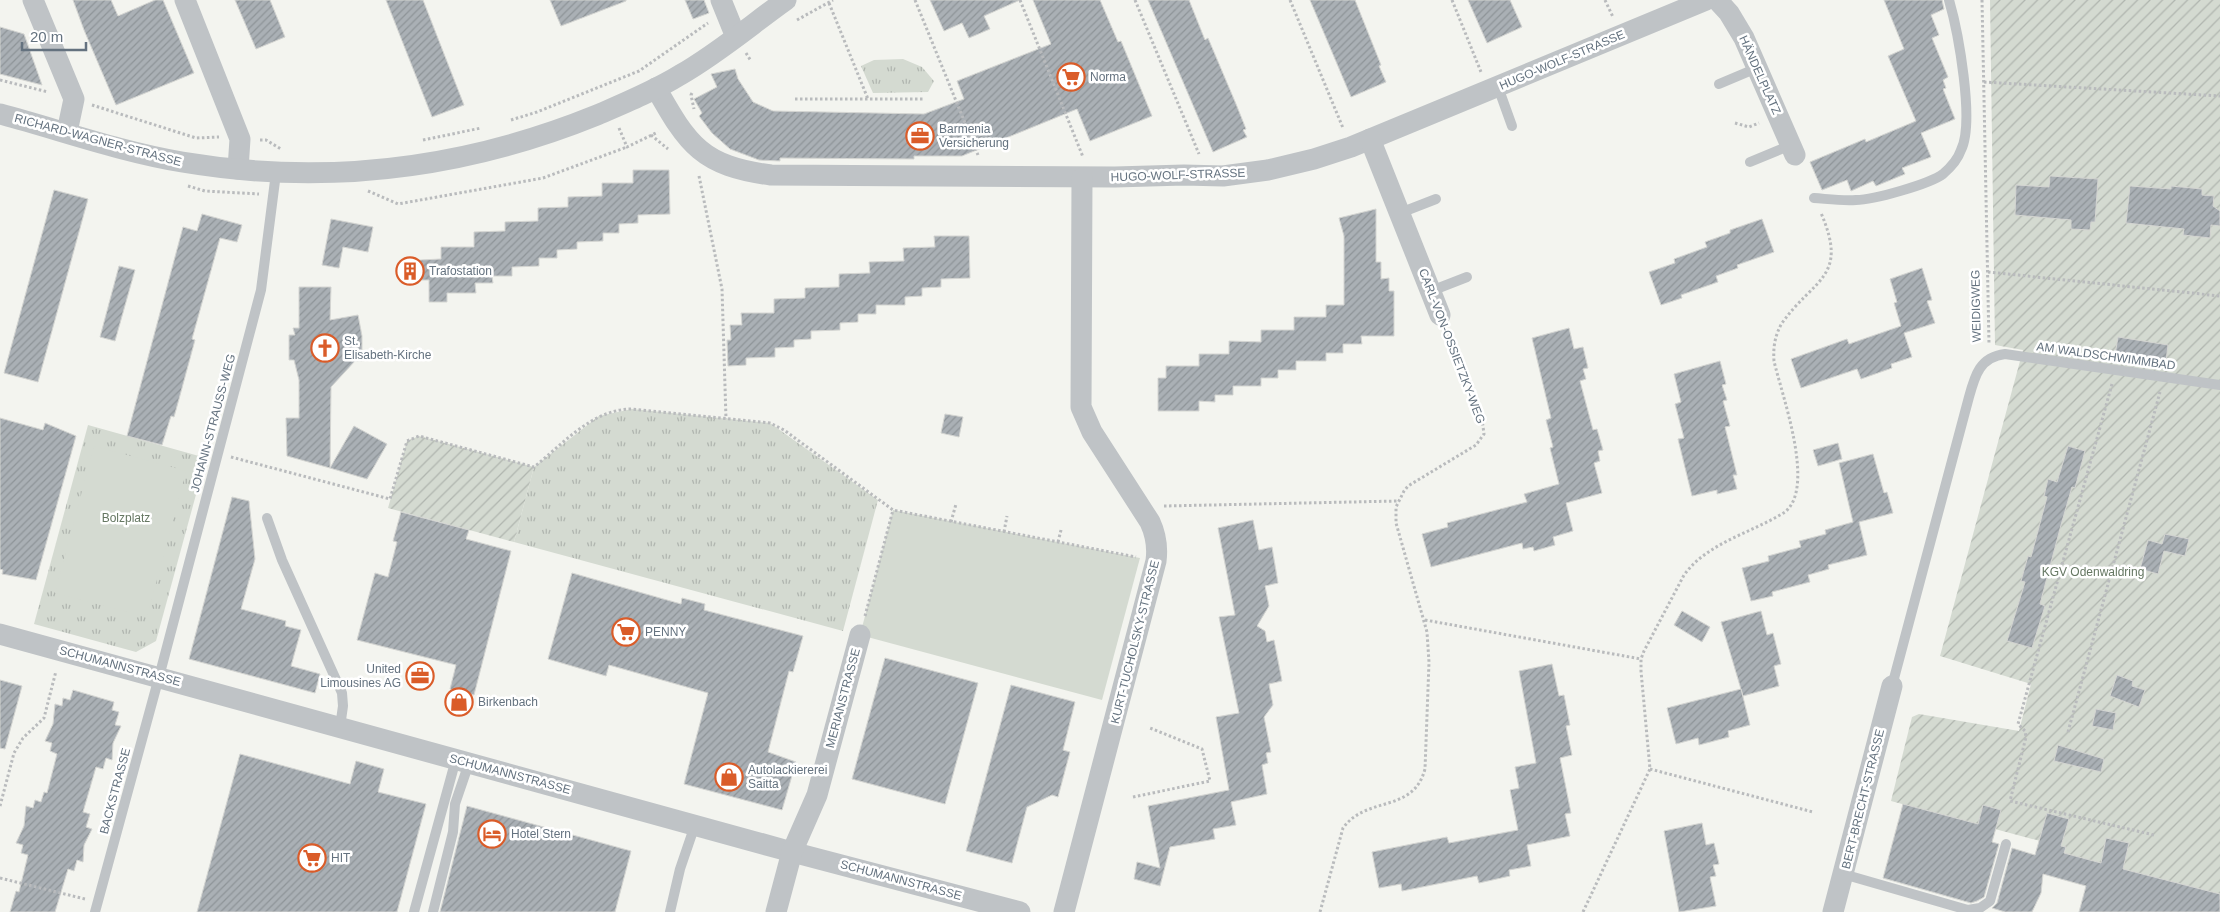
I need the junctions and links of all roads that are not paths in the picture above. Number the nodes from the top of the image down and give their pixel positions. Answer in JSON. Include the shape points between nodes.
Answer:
{"nodes":[{"id":1,"x":33,"y":0,"type":"edge"},
{"id":2,"x":185,"y":0,"type":"edge"},
{"id":3,"x":786,"y":0,"type":"edge"},
{"id":4,"x":1706,"y":0,"type":"edge"},
{"id":5,"x":1717,"y":0,"type":"edge"},
{"id":6,"x":1948,"y":0,"type":"edge"},
{"id":7,"x":723,"y":6,"type":"edge"},
{"id":8,"x":736,"y":37,"type":"junction"},
{"id":9,"x":1757,"y":68,"type":"junction"},
{"id":10,"x":1719,"y":84,"type":"dead end"},
{"id":11,"x":656,"y":88,"type":"junction"},
{"id":12,"x":1494,"y":89,"type":"junction"},
{"id":13,"x":0,"y":114,"type":"edge"},
{"id":14,"x":1512,"y":126,"type":"dead end"},
{"id":15,"x":68,"y":132,"type":"junction"},
{"id":16,"x":1361,"y":143,"type":"junction"},
{"id":17,"x":1793,"y":150,"type":"joint"},
{"id":18,"x":1750,"y":162,"type":"dead end"},
{"id":19,"x":238,"y":169,"type":"junction"},
{"id":20,"x":276,"y":173,"type":"junction"},
{"id":21,"x":1082,"y":178,"type":"junction"},
{"id":22,"x":1814,"y":198,"type":"road end"},
{"id":23,"x":1436,"y":199,"type":"dead end"},
{"id":24,"x":1400,"y":213,"type":"junction"},
{"id":25,"x":1466,"y":276,"type":"dead end"},
{"id":26,"x":1431,"y":291,"type":"junction"},
{"id":27,"x":1440,"y":316,"type":"road end"},
{"id":28,"x":1989,"y":358,"type":"joint"},
{"id":29,"x":2220,"y":385,"type":"edge"},
{"id":30,"x":267,"y":518,"type":"dead end"},
{"id":31,"x":0,"y":634,"type":"edge"},
{"id":32,"x":860,"y":635,"type":"road end"},
{"id":33,"x":159,"y":677,"type":"junction"},
{"id":34,"x":1892,"y":686,"type":"joint"},
{"id":35,"x":340,"y":727,"type":"junction"},
{"id":36,"x":462,"y":761,"type":"junction"},
{"id":37,"x":694,"y":825,"type":"junction"},
{"id":38,"x":2006,"y":844,"type":"dead end"},
{"id":39,"x":792,"y":852,"type":"junction"},
{"id":40,"x":1843,"y":874,"type":"junction"},
{"id":41,"x":96,"y":907,"type":"edge"},
{"id":42,"x":414,"y":912,"type":"edge"},
{"id":43,"x":433,"y":912,"type":"edge"},
{"id":44,"x":670,"y":912,"type":"edge"},
{"id":45,"x":776,"y":912,"type":"edge"},
{"id":46,"x":1020,"y":912,"type":"edge"},
{"id":47,"x":1064,"y":912,"type":"edge"},
{"id":48,"x":1834,"y":912,"type":"edge"}],
"edges":[{"from":1,"to":15,"type":"street","via":[[74,99]]},
{"from":2,"to":19,"type":"street","via":[[240,139]]},
{"from":3,"to":8,"type":"street","name":"RICHARD-WAGNER-STRASSE"},
{"from":4,"to":12,"type":"street","name":"HUGO-WOLF-STRASSE"},
{"from":5,"to":9,"type":"street","name":"HÄNDELPLATZ","via":[[1737,25]]},
{"from":6,"to":22,"type":"lane","via":[[1959,48],[1965,98],[1962,150],[1942,176],[1880,197],[1857,200]]},
{"from":7,"to":8,"type":"street"},
{"from":8,"to":11,"type":"street","name":"RICHARD-WAGNER-STRASSE","via":[[694,67]]},
{"from":9,"to":10,"type":"lane"},
{"from":9,"to":17,"type":"street","name":"HÄNDELPLATZ"},
{"from":11,"to":20,"type":"street","name":"RICHARD-WAGNER-STRASSE","via":[[574,124],[493,151],[402,167],[330,173]]},
{"from":11,"to":21,"type":"street","name":"HUGO-WOLF-STRASSE","via":[[679,129],[693,144],[717,161],[746,172],[771,176]]},
{"from":12,"to":14,"type":"lane"},
{"from":12,"to":16,"type":"street","name":"HUGO-WOLF-STRASSE"},
{"from":13,"to":15,"type":"street","name":"RICHARD-WAGNER-STRASSE"},
{"from":15,"to":19,"type":"street","name":"RICHARD-WAGNER-STRASSE","via":[[165,159]]},
{"from":16,"to":21,"type":"street","name":"HUGO-WOLF-STRASSE","via":[[1314,159],[1237,175]]},
{"from":16,"to":24,"type":"street","name":"CARL-VON-OSSIETZKY-WEG"},
{"from":17,"to":18,"type":"lane"},
{"from":19,"to":20,"type":"street","name":"RICHARD-WAGNER-STRASSE"},
{"from":20,"to":33,"type":"lane","name":"JOHANN-STRAUSS-WEG","via":[[264,277]]},
{"from":21,"to":47,"type":"street","name":"KURT-TUCHOLSKY-STRASSE","via":[[1081,407],[1092,432],[1156,534],[1158,549]]},
{"from":23,"to":24,"type":"lane"},
{"from":24,"to":26,"type":"street","name":"CARL-VON-OSSIETZKY-WEG"},
{"from":25,"to":26,"type":"lane"},
{"from":26,"to":27,"type":"street","name":"CARL-VON-OSSIETZKY-WEG"},
{"from":28,"to":29,"type":"lane","name":"AM WALDSCHWIMMBAD","via":[[2006,354]]},
{"from":28,"to":34,"type":"lane","name":"WEIDIGWEG","via":[[1980,367],[1969,397]]},
{"from":30,"to":35,"type":"lane","via":[[282,560],[342,692]]},
{"from":31,"to":33,"type":"street","name":"SCHUMANNSTRASSE"},
{"from":32,"to":39,"type":"street","name":"MERIANSTRASSE","via":[[817,795]]},
{"from":33,"to":35,"type":"street","name":"SCHUMANNSTRASSE"},
{"from":33,"to":41,"type":"lane","name":"BACKSTRASSE"},
{"from":34,"to":40,"type":"street","name":"BERT-BRECHT-STRASSE"},
{"from":35,"to":36,"type":"street","name":"SCHUMANNSTRASSE"},
{"from":36,"to":37,"type":"street","name":"SCHUMANNSTRASSE"},
{"from":36,"to":42,"type":"lane"},
{"from":36,"to":43,"type":"lane","via":[[452,832]]},
{"from":37,"to":39,"type":"street","name":"SCHUMANNSTRASSE"},
{"from":37,"to":44,"type":"lane"},
{"from":38,"to":40,"type":"lane","via":[[1990,901],[1980,908],[1968,910]]},
{"from":39,"to":45,"type":"street","name":"MERIANSTRASSE"},
{"from":39,"to":46,"type":"street","name":"SCHUMANNSTRASSE"},
{"from":40,"to":48,"type":"street","name":"BERT-BRECHT-STRASSE"}]}
